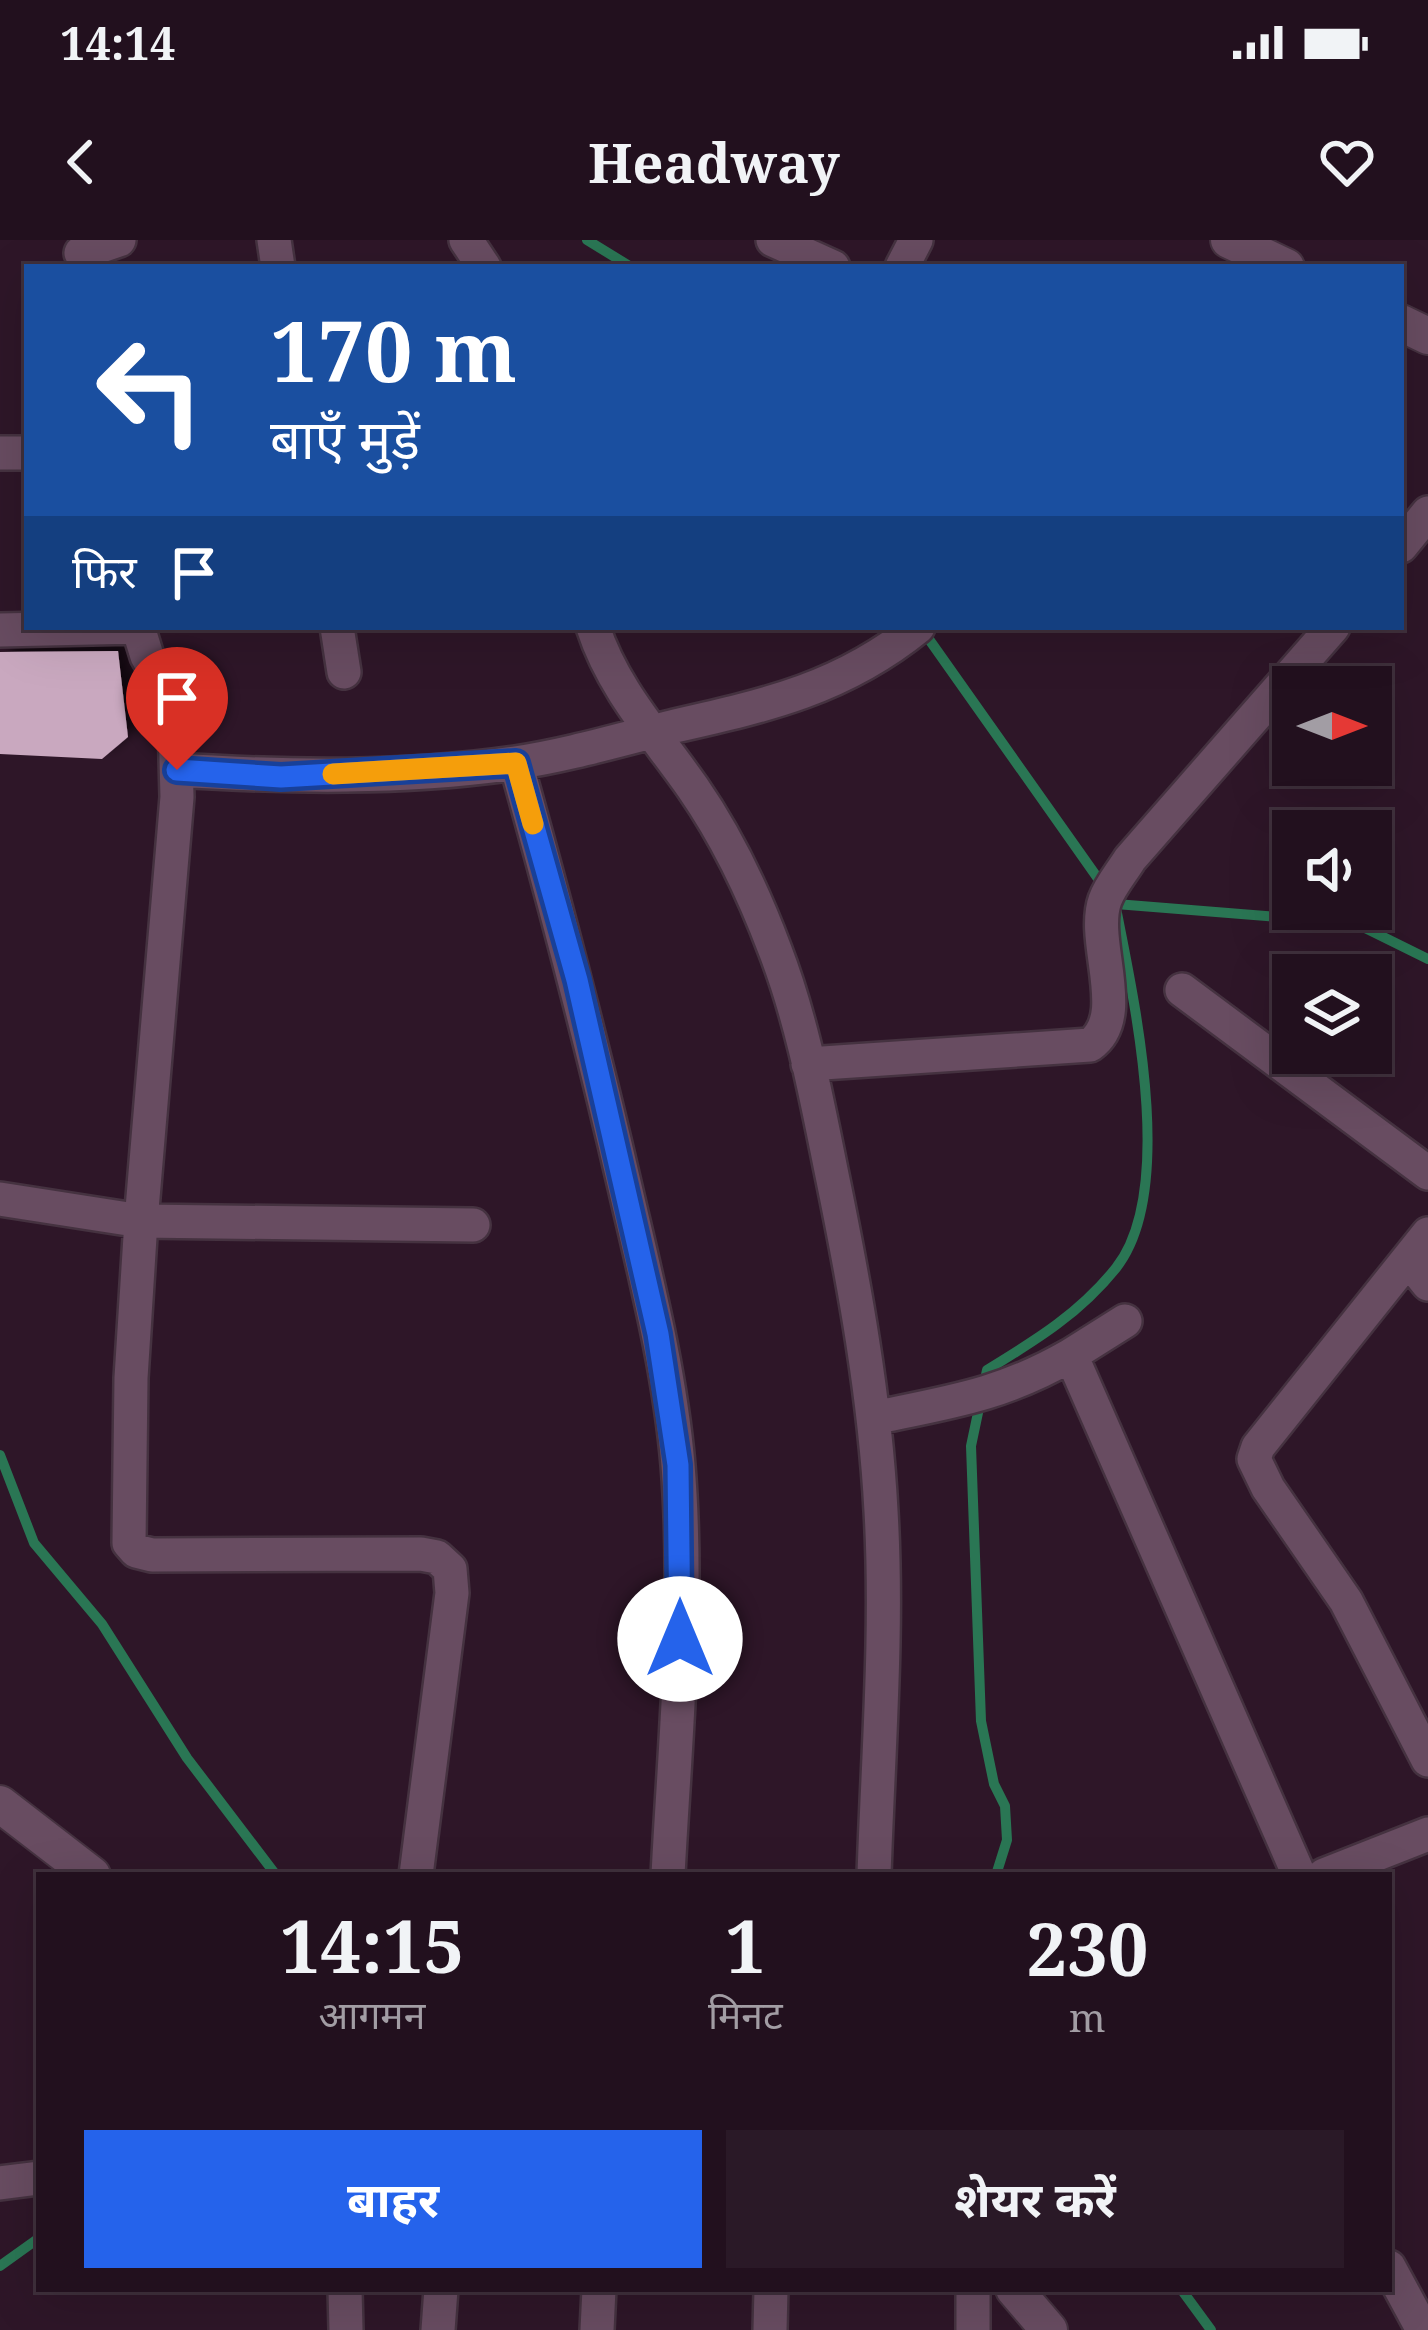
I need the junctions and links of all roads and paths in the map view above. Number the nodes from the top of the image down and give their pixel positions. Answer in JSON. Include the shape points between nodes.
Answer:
{"nodes":[{"id":1,"x":118,"y":240,"type":"edge"},
{"id":2,"x":772,"y":240,"type":"edge"},
{"id":3,"x":80,"y":253,"type":"edge"},
{"id":4,"x":826,"y":264,"type":"edge"},
{"id":5,"x":1428,"y":513,"type":"edge"},
{"id":6,"x":1404,"y":542,"type":"edge"},
{"id":7,"x":139,"y":630,"type":"edge"},
{"id":8,"x":338,"y":630,"type":"edge"},
{"id":9,"x":594,"y":630,"type":"edge"},
{"id":10,"x":1330,"y":630,"type":"edge"},
{"id":11,"x":912,"y":632,"type":"edge"},
{"id":12,"x":344,"y":672,"type":"dead end"},
{"id":13,"x":652,"y":732,"type":"junction"},
{"id":14,"x":516,"y":763,"type":"junction"},
{"id":15,"x":177,"y":770,"type":"junction"},
{"id":16,"x":1182,"y":990,"type":"dead end"},
{"id":17,"x":808,"y":1064,"type":"junction"},
{"id":18,"x":1428,"y":1173,"type":"edge"},
{"id":19,"x":0,"y":1199,"type":"edge"},
{"id":20,"x":141,"y":1221,"type":"junction"},
{"id":21,"x":472,"y":1225,"type":"dead end"},
{"id":22,"x":1421,"y":1259,"type":"edge"},
{"id":23,"x":1125,"y":1321,"type":"dead end"},
{"id":24,"x":1071,"y":1354,"type":"junction"},
{"id":25,"x":873,"y":1418,"type":"junction"},
{"id":26,"x":1428,"y":1760,"type":"edge"},
{"id":27,"x":0,"y":1804,"type":"edge"},
{"id":28,"x":1428,"y":1834,"type":"edge"},
{"id":29,"x":81,"y":1870,"type":"edge"},
{"id":30,"x":416,"y":1872,"type":"edge"},
{"id":31,"x":668,"y":1872,"type":"edge"},
{"id":32,"x":874,"y":1872,"type":"edge"},
{"id":33,"x":1298,"y":1872,"type":"edge"},
{"id":34,"x":1332,"y":1872,"type":"edge"},
{"id":35,"x":36,"y":2178,"type":"edge"},
{"id":36,"x":0,"y":2183,"type":"edge"},
{"id":37,"x":1392,"y":2273,"type":"edge"},
{"id":38,"x":345,"y":2292,"type":"edge"},
{"id":39,"x":441,"y":2292,"type":"edge"},
{"id":40,"x":599,"y":2292,"type":"edge"},
{"id":41,"x":771,"y":2292,"type":"edge"},
{"id":42,"x":973,"y":2292,"type":"edge"},
{"id":43,"x":1017,"y":2292,"type":"edge"},
{"id":44,"x":346,"y":2330,"type":"edge"},
{"id":45,"x":438,"y":2330,"type":"edge"},
{"id":46,"x":597,"y":2330,"type":"edge"},
{"id":47,"x":770,"y":2330,"type":"edge"},
{"id":48,"x":973,"y":2330,"type":"edge"},
{"id":49,"x":1049,"y":2330,"type":"edge"},
{"id":50,"x":1423,"y":2330,"type":"edge"}],
"edges":[{"from":1,"to":3,"type":"street"},
{"from":2,"to":4,"type":"street"},
{"from":5,"to":6,"type":"street"},
{"from":7,"to":15,"type":"street","via":[[170,696]]},
{"from":8,"to":12,"type":"street"},
{"from":9,"to":13,"type":"street"},
{"from":10,"to":17,"type":"street","via":[[1112,888],[1102,917],[1102,1036],[1090,1045]]},
{"from":11,"to":13,"type":"street","via":[[824,686]]},
{"from":13,"to":14,"type":"street"},
{"from":13,"to":17,"type":"street","via":[[753,897]]},
{"from":14,"to":15,"type":"street","via":[[281,777]]},
{"from":14,"to":31,"type":"street","via":[[582,1003],[673,1427],[680,1639]]},
{"from":15,"to":20,"type":"street"},
{"from":16,"to":18,"type":"street"},
{"from":17,"to":25,"type":"street"},
{"from":19,"to":20,"type":"street"},
{"from":20,"to":21,"type":"street"},
{"from":20,"to":30,"type":"street","via":[[127,1531],[136,1551],[422,1554],[450,1569]]},
{"from":22,"to":26,"type":"street","via":[[1254,1459],[1346,1601]]},
{"from":23,"to":24,"type":"street"},
{"from":24,"to":25,"type":"street","via":[[978,1396]]},
{"from":24,"to":33,"type":"street"},
{"from":25,"to":32,"type":"street","via":[[882,1558]]},
{"from":27,"to":29,"type":"street"},
{"from":28,"to":34,"type":"street"},
{"from":35,"to":36,"type":"street"},
{"from":37,"to":50,"type":"street"},
{"from":38,"to":44,"type":"street"},
{"from":39,"to":45,"type":"street"},
{"from":40,"to":46,"type":"street"},
{"from":41,"to":47,"type":"street"},
{"from":42,"to":48,"type":"street"},
{"from":43,"to":49,"type":"street"}]}
